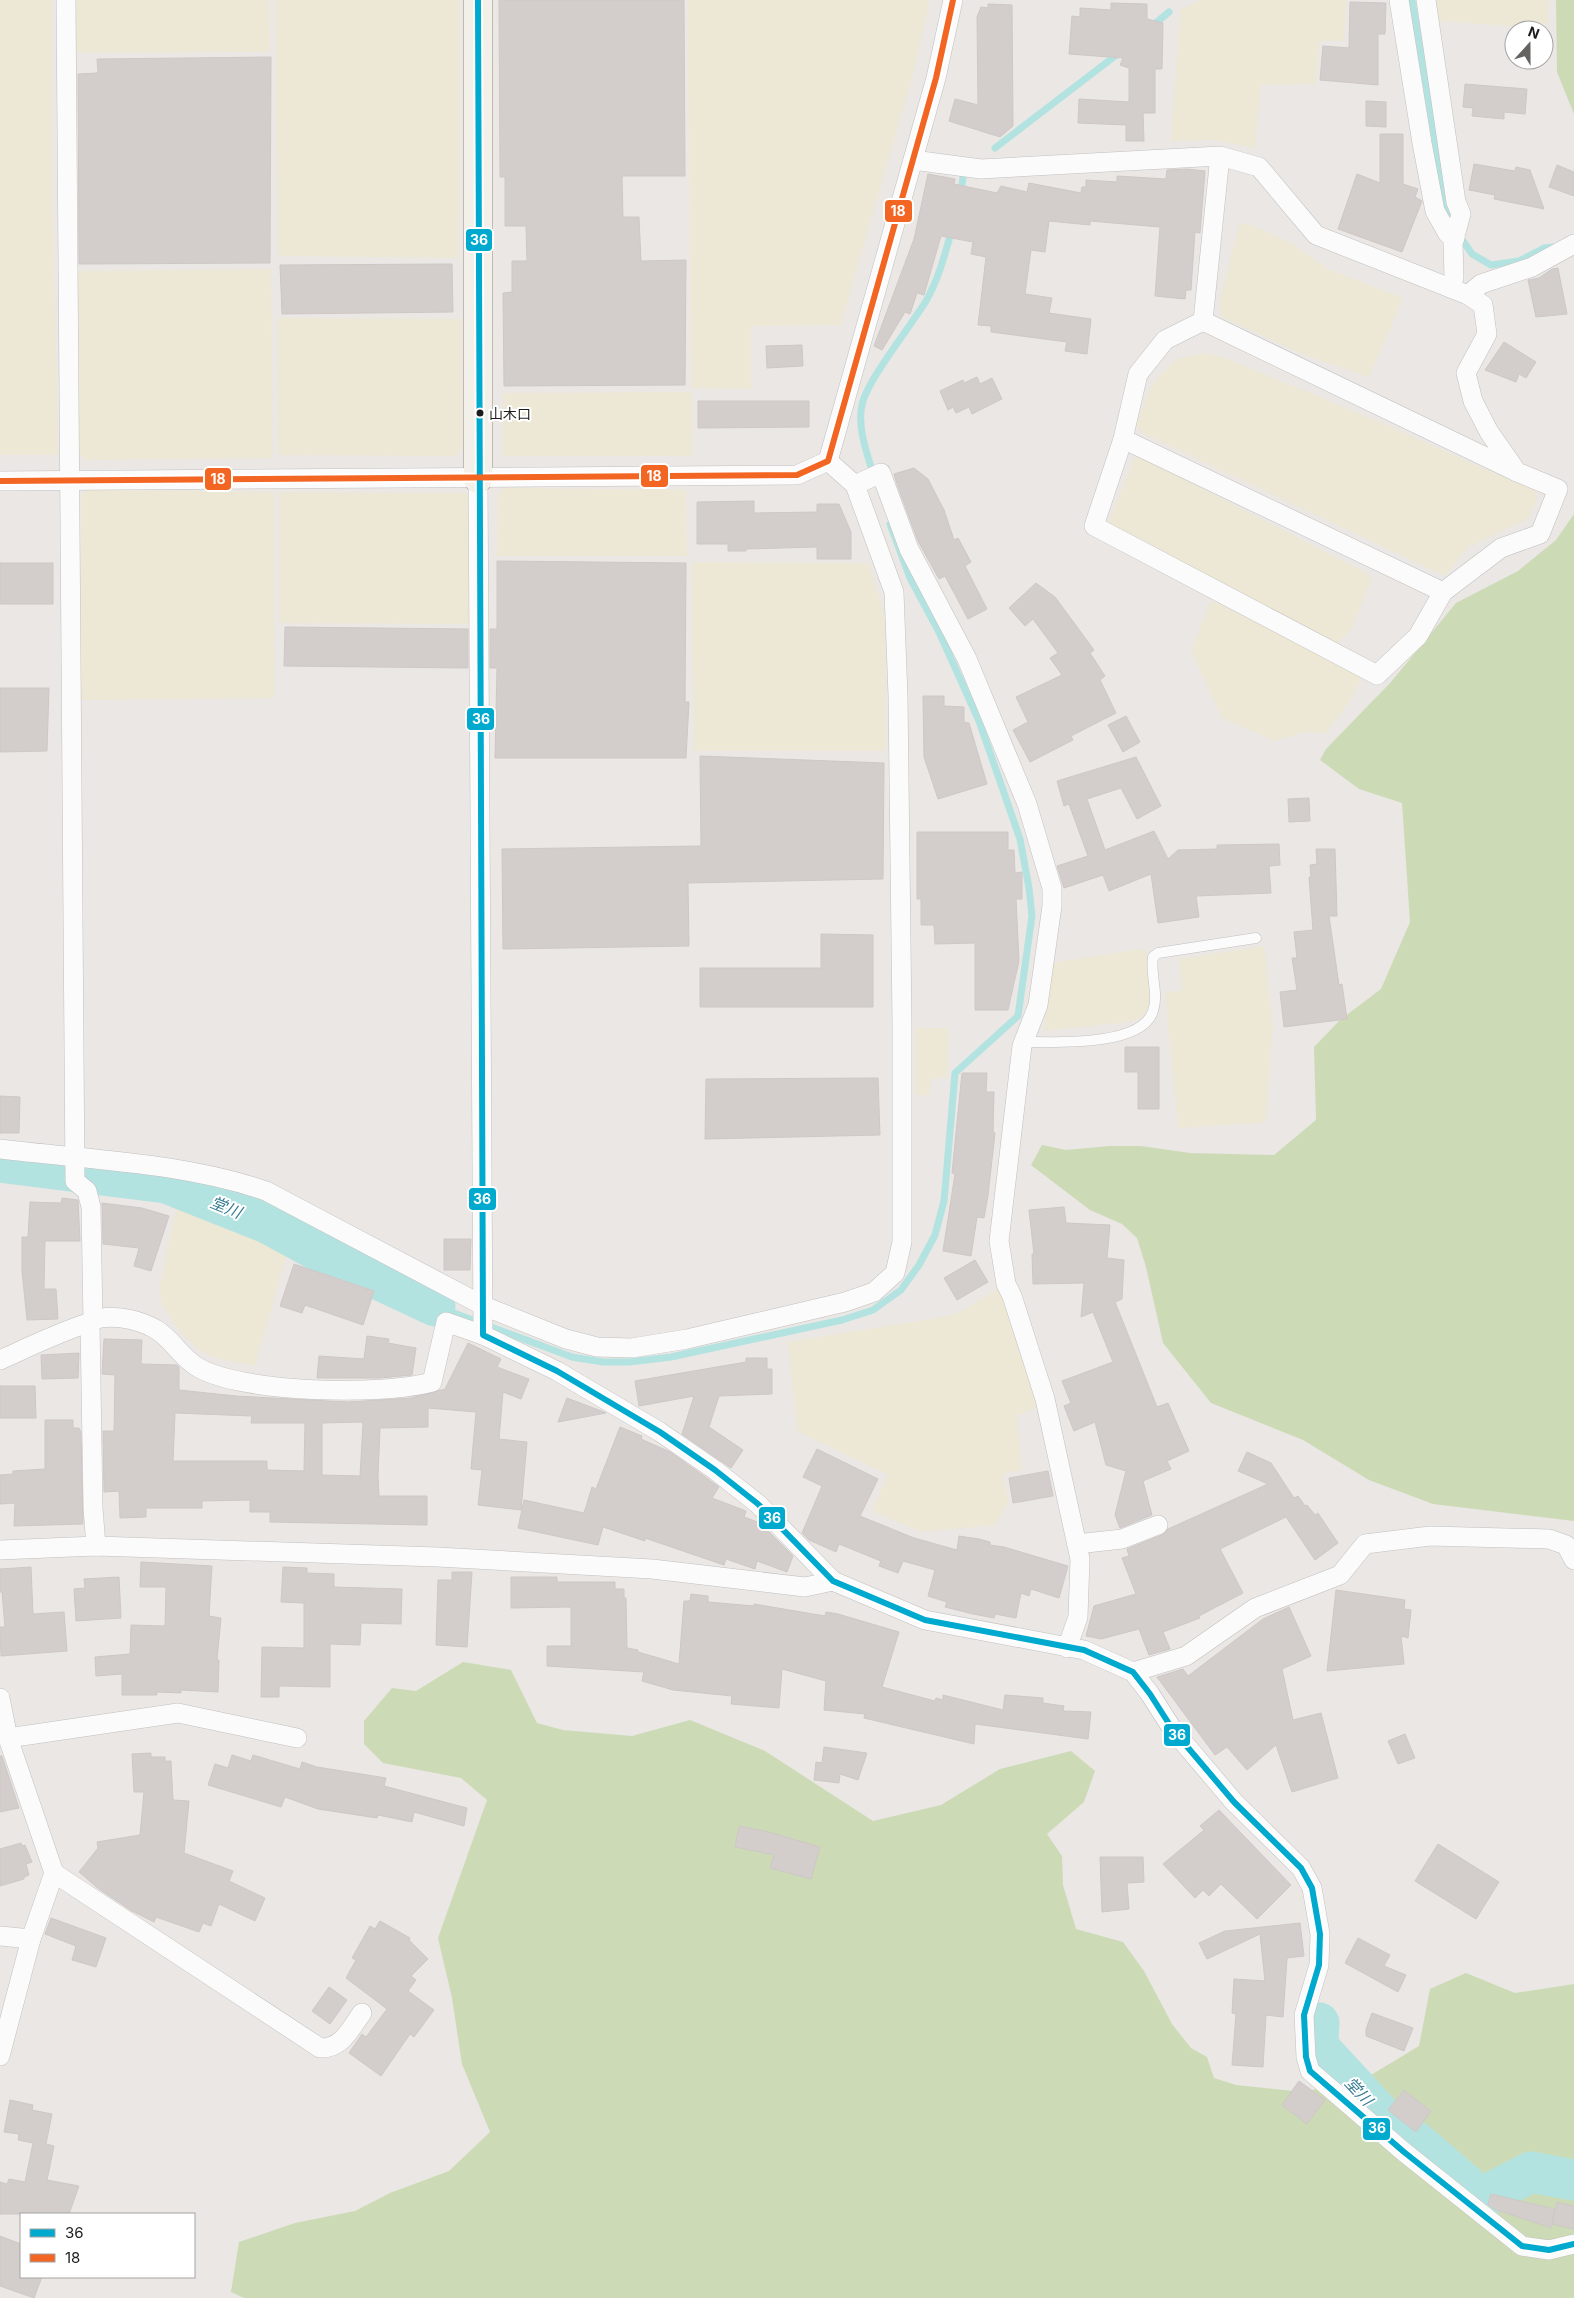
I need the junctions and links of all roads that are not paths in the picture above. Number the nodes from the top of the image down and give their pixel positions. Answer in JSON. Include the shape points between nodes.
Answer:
{"nodes":[{"id":1,"x":66,"y":0,"type":"edge"},
{"id":2,"x":478,"y":0,"type":"edge"},
{"id":3,"x":953,"y":0,"type":"edge"},
{"id":4,"x":1399,"y":0,"type":"edge"},
{"id":5,"x":1426,"y":0,"type":"edge"},
{"id":6,"x":1220,"y":156,"type":"junction"},
{"id":7,"x":913,"y":160,"type":"junction"},
{"id":8,"x":1455,"y":238,"type":"junction"},
{"id":9,"x":1568,"y":247,"type":"edge"},
{"id":10,"x":1459,"y":292,"type":"junction"},
{"id":11,"x":1203,"y":321,"type":"junction"},
{"id":12,"x":1123,"y":439,"type":"junction"},
{"id":13,"x":828,"y":461,"type":"junction"},
{"id":14,"x":1517,"y":472,"type":"junction"},
{"id":15,"x":478,"y":479,"type":"junction"},
{"id":16,"x":0,"y":481,"type":"edge"},
{"id":17,"x":68,"y":481,"type":"junction"},
{"id":18,"x":855,"y":485,"type":"junction"},
{"id":19,"x":1443,"y":592,"type":"junction"},
{"id":20,"x":1256,"y":938,"type":"dead end"},
{"id":21,"x":1023,"y":1042,"type":"junction"},
{"id":22,"x":0,"y":1150,"type":"edge"},
{"id":23,"x":76,"y":1167,"type":"junction"},
{"id":24,"x":484,"y":1308,"type":"junction"},
{"id":25,"x":92,"y":1322,"type":"junction"},
{"id":26,"x":483,"y":1333,"type":"junction"},
{"id":27,"x":0,"y":1360,"type":"edge"},
{"id":28,"x":1158,"y":1525,"type":"dead end"},
{"id":29,"x":1077,"y":1544,"type":"junction"},
{"id":30,"x":96,"y":1546,"type":"junction"},
{"id":31,"x":0,"y":1550,"type":"edge"},
{"id":32,"x":1574,"y":1560,"type":"edge"},
{"id":33,"x":833,"y":1581,"type":"junction"},
{"id":34,"x":1067,"y":1648,"type":"junction"},
{"id":35,"x":1133,"y":1672,"type":"junction"},
{"id":36,"x":0,"y":1698,"type":"edge"},
{"id":37,"x":8,"y":1738,"type":"junction"},
{"id":38,"x":297,"y":1738,"type":"dead end"},
{"id":39,"x":54,"y":1874,"type":"junction"},
{"id":40,"x":0,"y":1936,"type":"edge"},
{"id":41,"x":31,"y":1939,"type":"junction"},
{"id":42,"x":362,"y":2012,"type":"dead end"},
{"id":43,"x":0,"y":2056,"type":"edge"},
{"id":44,"x":1574,"y":2244,"type":"edge"}],
"edges":[{"from":1,"to":17,"type":"street"},
{"from":2,"to":15,"type":"street"},
{"from":3,"to":7,"type":"street"},
{"from":4,"to":8,"type":"street","via":[[1435,211],[1448,234]]},
{"from":5,"to":8,"type":"street","via":[[1456,202],[1461,214]]},
{"from":6,"to":7,"type":"street","via":[[981,169]]},
{"from":6,"to":10,"type":"street","via":[[1259,167],[1316,235]]},
{"from":6,"to":11,"type":"street"},
{"from":7,"to":13,"type":"street"},
{"from":8,"to":10,"type":"street","via":[[1454,277]]},
{"from":9,"to":10,"type":"street","via":[[1525,270]]},
{"from":10,"to":14,"type":"street","via":[[1484,305],[1487,322],[1487,334],[1466,373],[1473,401],[1489,432]]},
{"from":11,"to":12,"type":"street","via":[[1165,340],[1138,374]]},
{"from":11,"to":14,"type":"street"},
{"from":12,"to":19,"type":"street"},
{"from":12,"to":19,"type":"street","via":[[1094,526],[1377,675],[1418,636]]},
{"from":13,"to":15,"type":"street","via":[[797,476]]},
{"from":13,"to":18,"type":"street"},
{"from":14,"to":19,"type":"street","via":[[1558,489],[1540,534],[1501,548]]},
{"from":15,"to":17,"type":"street"},
{"from":15,"to":24,"type":"street"},
{"from":16,"to":17,"type":"street"},
{"from":17,"to":23,"type":"street"},
{"from":18,"to":21,"type":"street","via":[[881,473],[909,549],[967,658],[1026,804],[1049,878],[1052,906],[1038,1005]]},
{"from":18,"to":24,"type":"street","via":[[894,592],[902,1024],[902,1242],[895,1273],[874,1292],[845,1302],[687,1339],[632,1348],[598,1346],[566,1339]]},
{"from":20,"to":21,"type":"lane","via":[[1158,953],[1153,957],[1152,965],[1153,1012],[1145,1024],[1132,1032],[1101,1039]]},
{"from":21,"to":29,"type":"street","via":[[999,1241],[1006,1284],[1045,1399]]},
{"from":22,"to":23,"type":"street"},
{"from":23,"to":24,"type":"street","via":[[176,1169],[233,1180],[266,1191]]},
{"from":23,"to":25,"type":"street","via":[[75,1181],[87,1191],[91,1207]]},
{"from":24,"to":26,"type":"street"},
{"from":25,"to":26,"type":"street","via":[[102,1318],[128,1319],[157,1330],[198,1368],[261,1386],[374,1390],[432,1382],[446,1322]]},
{"from":25,"to":27,"type":"street","via":[[70,1328]]},
{"from":25,"to":30,"type":"street"},
{"from":26,"to":33,"type":"street","via":[[558,1371],[660,1432],[715,1470],[758,1504]]},
{"from":28,"to":29,"type":"street","via":[[1122,1540]]},
{"from":29,"to":34,"type":"street","via":[[1080,1558],[1078,1618]]},
{"from":30,"to":31,"type":"street"},
{"from":30,"to":33,"type":"street","via":[[438,1557],[652,1569],[805,1587]]},
{"from":32,"to":35,"type":"street","via":[[1566,1546],[1549,1539],[1430,1536],[1365,1544],[1340,1575],[1255,1608],[1186,1656]]},
{"from":33,"to":34,"type":"street","via":[[925,1620]]},
{"from":34,"to":35,"type":"street","via":[[1084,1650]]},
{"from":35,"to":44,"type":"street","via":[[1173,1730],[1234,1802],[1301,1868],[1312,1888],[1320,1934],[1319,1965],[1304,2015],[1306,2057],[1310,2070],[1404,2152],[1522,2246],[1549,2250]]},
{"from":36,"to":37,"type":"street"},
{"from":37,"to":38,"type":"street","via":[[178,1713]]},
{"from":37,"to":39,"type":"street"},
{"from":39,"to":41,"type":"street"},
{"from":39,"to":42,"type":"street","via":[[320,2048],[340,2044]]},
{"from":40,"to":41,"type":"street"},
{"from":41,"to":43,"type":"street"}]}
